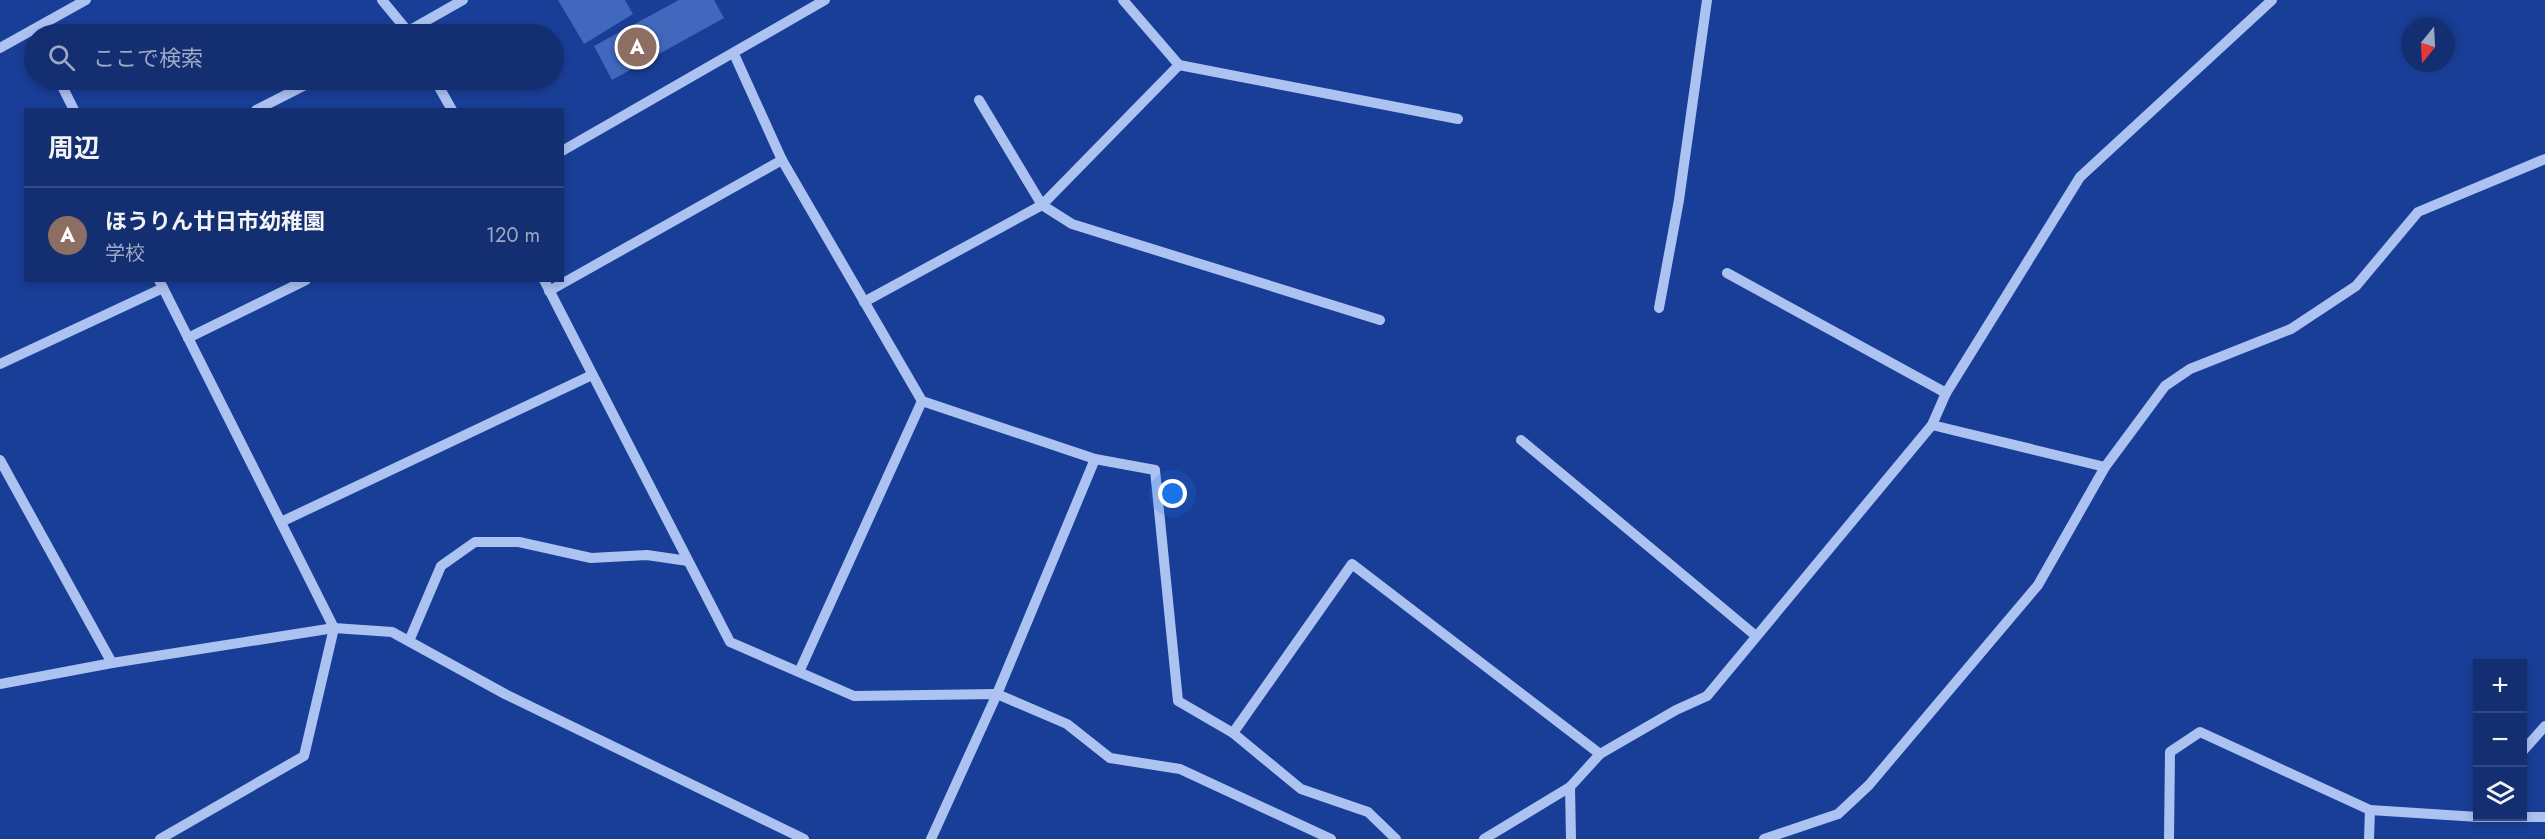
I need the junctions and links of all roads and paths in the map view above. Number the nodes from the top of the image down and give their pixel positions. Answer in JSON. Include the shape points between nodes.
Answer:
{"nodes":[{"id":1,"x":86,"y":0,"type":"edge"},
{"id":2,"x":382,"y":0,"type":"edge"},
{"id":3,"x":463,"y":0,"type":"edge"},
{"id":4,"x":825,"y":0,"type":"edge"},
{"id":5,"x":1123,"y":0,"type":"edge"},
{"id":6,"x":1707,"y":0,"type":"edge"},
{"id":7,"x":2272,"y":0,"type":"edge"},
{"id":8,"x":47,"y":24,"type":"edge"},
{"id":9,"x":400,"y":24,"type":"edge"},
{"id":10,"x":423,"y":24,"type":"edge"},
{"id":11,"x":24,"y":37,"type":"edge"},
{"id":12,"x":0,"y":48,"type":"edge"},
{"id":13,"x":734,"y":54,"type":"junction"},
{"id":14,"x":1179,"y":65,"type":"junction"},
{"id":15,"x":63,"y":90,"type":"edge"},
{"id":16,"x":295,"y":90,"type":"edge"},
{"id":17,"x":441,"y":90,"type":"edge"},
{"id":18,"x":980,"y":100,"type":"dead end"},
{"id":19,"x":73,"y":108,"type":"edge"},
{"id":20,"x":260,"y":108,"type":"edge"},
{"id":21,"x":451,"y":108,"type":"edge"},
{"id":22,"x":1458,"y":119,"type":"dead end"},
{"id":23,"x":564,"y":150,"type":"edge"},
{"id":24,"x":2545,"y":159,"type":"edge"},
{"id":25,"x":782,"y":160,"type":"junction"},
{"id":26,"x":1041,"y":205,"type":"junction"},
{"id":27,"x":1727,"y":273,"type":"dead end"},
{"id":28,"x":564,"y":276,"type":"edge"},
{"id":29,"x":302,"y":282,"type":"edge"},
{"id":30,"x":161,"y":284,"type":"edge"},
{"id":31,"x":546,"y":286,"type":"edge"},
{"id":32,"x":864,"y":302,"type":"junction"},
{"id":33,"x":1659,"y":308,"type":"dead end"},
{"id":34,"x":1380,"y":320,"type":"dead end"},
{"id":35,"x":188,"y":338,"type":"junction"},
{"id":36,"x":0,"y":364,"type":"edge"},
{"id":37,"x":592,"y":375,"type":"junction"},
{"id":38,"x":1946,"y":393,"type":"junction"},
{"id":39,"x":922,"y":401,"type":"junction"},
{"id":40,"x":1932,"y":425,"type":"junction"},
{"id":41,"x":1521,"y":440,"type":"dead end"},
{"id":42,"x":1095,"y":459,"type":"junction"},
{"id":43,"x":0,"y":460,"type":"edge"},
{"id":44,"x":2105,"y":467,"type":"junction"},
{"id":45,"x":281,"y":522,"type":"junction"},
{"id":46,"x":688,"y":561,"type":"junction"},
{"id":47,"x":334,"y":628,"type":"junction"},
{"id":48,"x":1756,"y":636,"type":"junction"},
{"id":49,"x":409,"y":641,"type":"junction"},
{"id":50,"x":112,"y":663,"type":"junction"},
{"id":51,"x":799,"y":672,"type":"junction"},
{"id":52,"x":0,"y":684,"type":"edge"},
{"id":53,"x":997,"y":694,"type":"junction"},
{"id":54,"x":2545,"y":726,"type":"edge"},
{"id":55,"x":1233,"y":733,"type":"junction"},
{"id":56,"x":2527,"y":747,"type":"edge"},
{"id":57,"x":1600,"y":754,"type":"junction"},
{"id":58,"x":1570,"y":787,"type":"junction"},
{"id":59,"x":2370,"y":810,"type":"junction"},
{"id":60,"x":2473,"y":817,"type":"edge"},
{"id":61,"x":2527,"y":817,"type":"edge"},
{"id":62,"x":2545,"y":817,"type":"edge"},
{"id":63,"x":160,"y":839,"type":"edge"},
{"id":64,"x":804,"y":839,"type":"edge"},
{"id":65,"x":931,"y":839,"type":"edge"},
{"id":66,"x":1331,"y":839,"type":"edge"},
{"id":67,"x":1396,"y":839,"type":"edge"},
{"id":68,"x":1484,"y":839,"type":"edge"},
{"id":69,"x":1572,"y":839,"type":"edge"},
{"id":70,"x":1764,"y":839,"type":"edge"},
{"id":71,"x":2169,"y":839,"type":"edge"},
{"id":72,"x":2369,"y":839,"type":"edge"}],
"edges":[{"from":1,"to":8,"type":"street"},
{"from":2,"to":9,"type":"street"},
{"from":3,"to":10,"type":"street"},
{"from":4,"to":13,"type":"street"},
{"from":5,"to":14,"type":"street"},
{"from":6,"to":33,"type":"street","via":[[1679,200]]},
{"from":7,"to":38,"type":"street","via":[[2080,177]]},
{"from":11,"to":12,"type":"street"},
{"from":13,"to":23,"type":"street"},
{"from":13,"to":25,"type":"street"},
{"from":14,"to":22,"type":"street"},
{"from":14,"to":26,"type":"street"},
{"from":15,"to":19,"type":"street"},
{"from":16,"to":20,"type":"street"},
{"from":17,"to":21,"type":"street"},
{"from":18,"to":26,"type":"street"},
{"from":24,"to":44,"type":"street","via":[[2418,212],[2356,286],[2291,329],[2190,369],[2165,386]]},
{"from":25,"to":28,"type":"street"},
{"from":25,"to":32,"type":"street"},
{"from":26,"to":32,"type":"street"},
{"from":26,"to":34,"type":"street","via":[[1072,224]]},
{"from":27,"to":38,"type":"street"},
{"from":29,"to":35,"type":"street"},
{"from":30,"to":35,"type":"street"},
{"from":30,"to":36,"type":"street"},
{"from":31,"to":37,"type":"street"},
{"from":32,"to":39,"type":"street"},
{"from":35,"to":45,"type":"street"},
{"from":37,"to":45,"type":"street"},
{"from":37,"to":46,"type":"street"},
{"from":38,"to":40,"type":"street"},
{"from":39,"to":42,"type":"street"},
{"from":39,"to":51,"type":"street"},
{"from":40,"to":44,"type":"street"},
{"from":40,"to":48,"type":"street"},
{"from":41,"to":48,"type":"street"},
{"from":42,"to":53,"type":"street"},
{"from":42,"to":55,"type":"street","via":[[1155,470],[1178,701]]},
{"from":43,"to":50,"type":"street"},
{"from":44,"to":70,"type":"street","via":[[2038,585],[1869,785],[1838,814]]},
{"from":45,"to":47,"type":"street"},
{"from":46,"to":49,"type":"street","via":[[647,555],[591,558],[519,542],[475,542],[441,566]]},
{"from":46,"to":51,"type":"street","via":[[730,642]]},
{"from":47,"to":49,"type":"street","via":[[392,632]]},
{"from":47,"to":50,"type":"street"},
{"from":47,"to":63,"type":"street","via":[[304,756]]},
{"from":48,"to":57,"type":"street","via":[[1707,696]]},
{"from":49,"to":64,"type":"street","via":[[505,694]]},
{"from":50,"to":52,"type":"street"},
{"from":51,"to":53,"type":"street","via":[[854,696]]},
{"from":53,"to":65,"type":"street"},
{"from":53,"to":66,"type":"street","via":[[1067,724],[1110,758],[1180,768]]},
{"from":54,"to":56,"type":"street"},
{"from":55,"to":57,"type":"street","via":[[1352,564]]},
{"from":55,"to":67,"type":"street","via":[[1301,789],[1368,812]]},
{"from":57,"to":58,"type":"street"},
{"from":58,"to":68,"type":"street"},
{"from":58,"to":69,"type":"street"},
{"from":59,"to":60,"type":"street"},
{"from":59,"to":71,"type":"street","via":[[2200,732],[2170,752]]},
{"from":59,"to":72,"type":"street"},
{"from":61,"to":62,"type":"street"}]}
